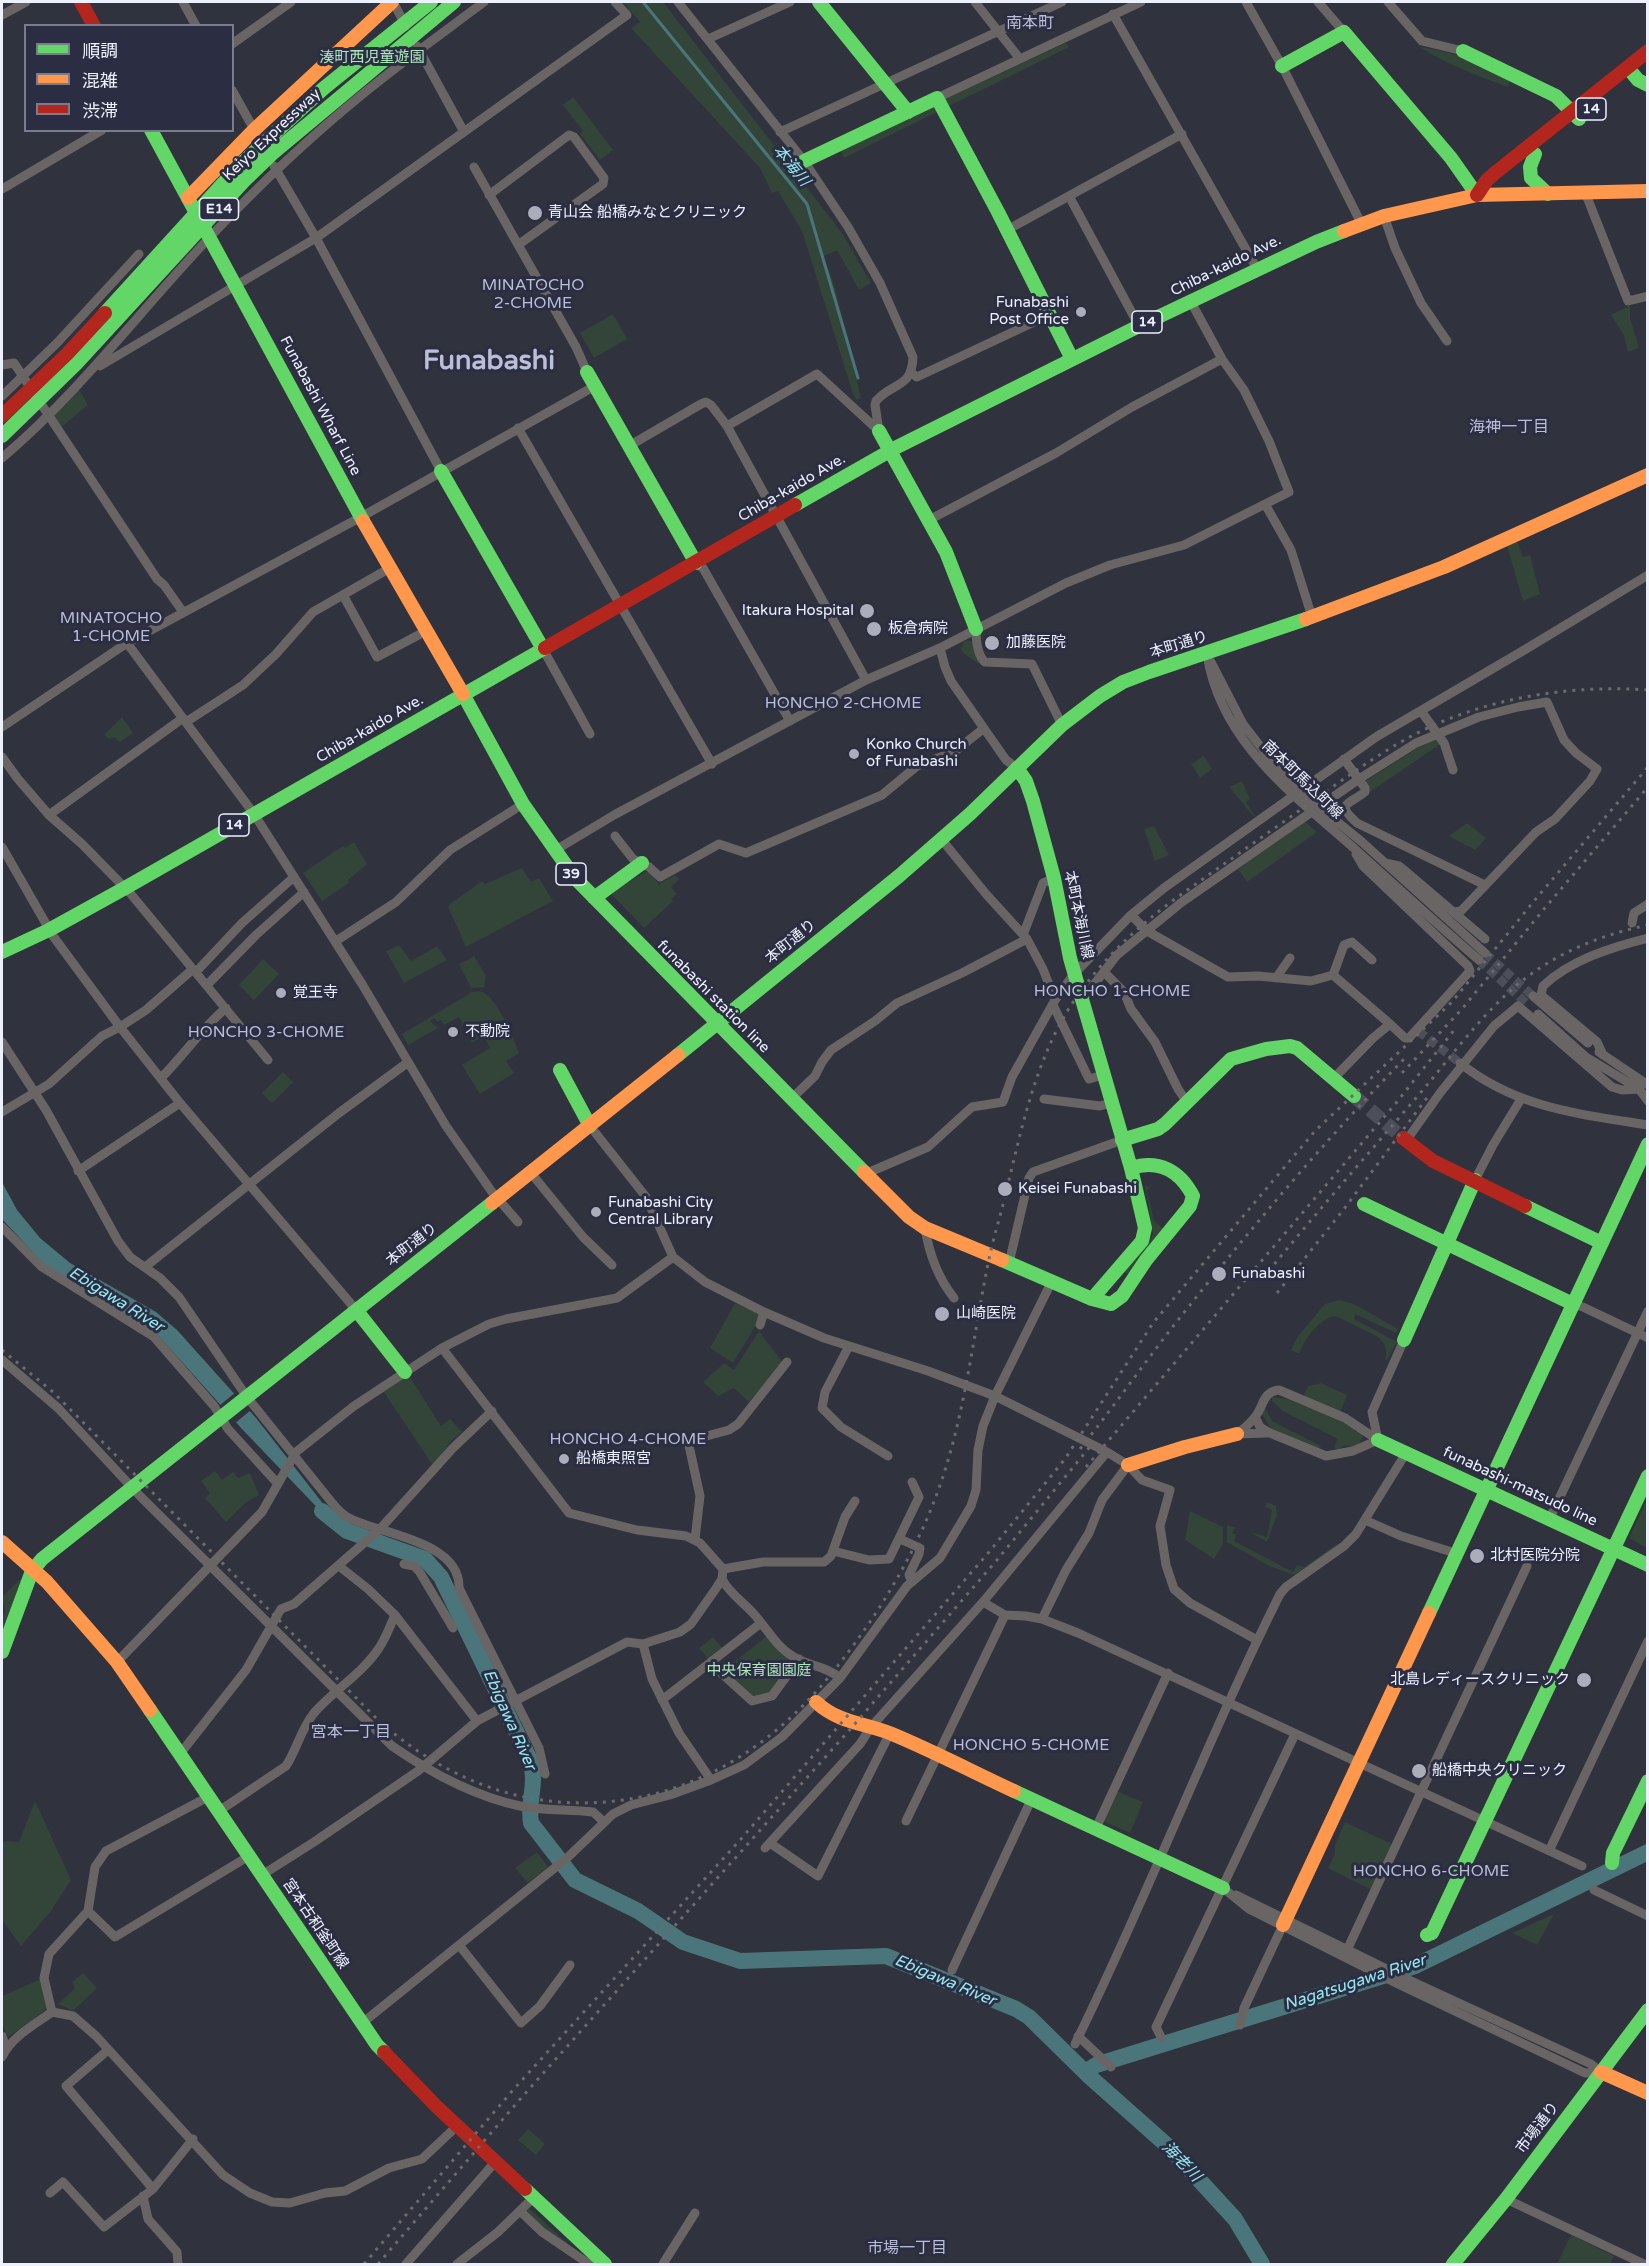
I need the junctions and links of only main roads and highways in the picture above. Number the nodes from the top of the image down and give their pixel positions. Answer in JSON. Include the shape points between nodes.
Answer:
{"nodes":[{"id":1,"x":81,"y":2,"type":"edge"},
{"id":2,"x":392,"y":2,"type":"edge"},
{"id":3,"x":431,"y":2,"type":"edge"},
{"id":4,"x":454,"y":2,"type":"edge"},
{"id":5,"x":819,"y":2,"type":"edge"},
{"id":6,"x":93,"y":24,"type":"edge"},
{"id":7,"x":1463,"y":51,"type":"road end"},
{"id":8,"x":1647,"y":51,"type":"edge"},
{"id":9,"x":1647,"y":65,"type":"edge"},
{"id":10,"x":1282,"y":66,"type":"road end"},
{"id":11,"x":1631,"y":72,"type":"junction"},
{"id":12,"x":1647,"y":85,"type":"edge"},
{"id":13,"x":908,"y":112,"type":"junction"},
{"id":14,"x":1576,"y":115,"type":"junction"},
{"id":15,"x":152,"y":132,"type":"edge"},
{"id":16,"x":1536,"y":154,"type":"junction"},
{"id":17,"x":804,"y":161,"type":"road end"},
{"id":18,"x":1647,"y":191,"type":"edge"},
{"id":19,"x":1548,"y":194,"type":"junction"},
{"id":20,"x":1477,"y":195,"type":"junction"},
{"id":21,"x":188,"y":198,"type":"junction"},
{"id":22,"x":1072,"y":359,"type":"junction"},
{"id":23,"x":587,"y":372,"type":"road end"},
{"id":24,"x":2,"y":416,"type":"edge"},
{"id":25,"x":879,"y":431,"type":"road end"},
{"id":26,"x":2,"y":436,"type":"edge"},
{"id":27,"x":890,"y":451,"type":"junction"},
{"id":28,"x":441,"y":471,"type":"road end"},
{"id":29,"x":1647,"y":475,"type":"edge"},
{"id":30,"x":696,"y":563,"type":"junction"},
{"id":31,"x":976,"y":629,"type":"road end"},
{"id":32,"x":543,"y":649,"type":"junction"},
{"id":33,"x":463,"y":694,"type":"junction"},
{"id":34,"x":1017,"y":768,"type":"junction"},
{"id":35,"x":642,"y":863,"type":"road end"},
{"id":36,"x":594,"y":898,"type":"junction"},
{"id":37,"x":2,"y":952,"type":"edge"},
{"id":38,"x":717,"y":1024,"type":"junction"},
{"id":39,"x":560,"y":1070,"type":"dead end"},
{"id":40,"x":1354,"y":1096,"type":"tunnel mouth"},
{"id":41,"x":590,"y":1126,"type":"junction"},
{"id":42,"x":1404,"y":1139,"type":"tunnel mouth"},
{"id":43,"x":1122,"y":1140,"type":"junction"},
{"id":44,"x":1647,"y":1144,"type":"edge"},
{"id":45,"x":1131,"y":1168,"type":"junction"},
{"id":46,"x":1475,"y":1180,"type":"junction"},
{"id":47,"x":1365,"y":1204,"type":"dead end"},
{"id":48,"x":1602,"y":1243,"type":"junction"},
{"id":49,"x":1448,"y":1245,"type":"junction"},
{"id":50,"x":1092,"y":1299,"type":"junction"},
{"id":51,"x":1573,"y":1304,"type":"junction"},
{"id":52,"x":357,"y":1311,"type":"junction"},
{"id":53,"x":1404,"y":1341,"type":"road end"},
{"id":54,"x":405,"y":1372,"type":"road end"},
{"id":55,"x":1237,"y":1434,"type":"road end"},
{"id":56,"x":1378,"y":1440,"type":"road end"},
{"id":57,"x":1128,"y":1465,"type":"road end"},
{"id":58,"x":1647,"y":1476,"type":"edge"},
{"id":59,"x":1486,"y":1490,"type":"junction"},
{"id":60,"x":2,"y":1542,"type":"edge"},
{"id":61,"x":1613,"y":1548,"type":"junction"},
{"id":62,"x":1647,"y":1565,"type":"edge"},
{"id":63,"x":32,"y":1571,"type":"junction"},
{"id":64,"x":2,"y":1652,"type":"edge"},
{"id":65,"x":816,"y":1702,"type":"road end"},
{"id":66,"x":1647,"y":1781,"type":"edge"},
{"id":67,"x":1612,"y":1863,"type":"dead end"},
{"id":68,"x":1223,"y":1888,"type":"road end"},
{"id":69,"x":1284,"y":1922,"type":"road end"},
{"id":70,"x":1427,"y":1935,"type":"dead end"},
{"id":71,"x":1647,"y":2010,"type":"edge"},
{"id":72,"x":1601,"y":2072,"type":"junction"},
{"id":73,"x":1647,"y":2093,"type":"edge"},
{"id":74,"x":605,"y":2264,"type":"edge"},
{"id":75,"x":1453,"y":2265,"type":"edge"}],
"edges":[{"from":1,"to":6,"type":"main road"},
{"from":2,"to":21,"type":"main road","via":[[254,130]]},
{"from":3,"to":24,"type":"main road","name":"Keiyo Expressway","number":"E14","bridge":true,"via":[[324,88],[238,167],[67,354]]},
{"from":4,"to":26,"type":"main road","name":"Keiyo Expressway","number":"E14","bridge":true,"via":[[265,161],[76,364]]},
{"from":5,"to":13,"type":"main road"},
{"from":7,"to":14,"type":"main road","via":[[1556,96]]},
{"from":8,"to":11,"type":"main road","number":"14"},
{"from":9,"to":11,"type":"main road","number":"14"},
{"from":10,"to":20,"type":"main road","via":[[1344,32],[1419,119]]},
{"from":11,"to":12,"type":"main road"},
{"from":11,"to":14,"type":"main road","number":"14"},
{"from":13,"to":17,"type":"main road"},
{"from":13,"to":22,"type":"main road","via":[[937,98]]},
{"from":14,"to":16,"type":"main road","number":"14"},
{"from":14,"to":20,"type":"main road","number":"14","via":[[1495,173]]},
{"from":15,"to":21,"type":"main road","name":"Funabashi Wharf Line"},
{"from":16,"to":19,"type":"main road","via":[[1530,167],[1531,178]]},
{"from":16,"to":20,"type":"main road","number":"14","via":[[1502,182]]},
{"from":18,"to":19,"type":"main road","name":"Chiba-kaido Ave.","number":"14"},
{"from":19,"to":20,"type":"main road","name":"Chiba-kaido Ave.","number":"14"},
{"from":20,"to":22,"type":"main road","name":"Chiba-kaido Ave.","number":"14","via":[[1361,223],[1257,268]]},
{"from":21,"to":33,"type":"main road","name":"Funabashi Wharf Line","via":[[361,517]]},
{"from":22,"to":27,"type":"main road","name":"Chiba-kaido Ave.","number":"14"},
{"from":23,"to":30,"type":"main road"},
{"from":25,"to":27,"type":"main road"},
{"from":27,"to":30,"type":"main road","name":"Chiba-kaido Ave.","number":"14"},
{"from":27,"to":31,"type":"main road","via":[[942,543],[965,592]]},
{"from":28,"to":32,"type":"main road"},
{"from":29,"to":34,"type":"main road","name":"本町通り","via":[[1444,567],[1124,682],[1062,725]]},
{"from":30,"to":32,"type":"main road","name":"Chiba-kaido Ave.","number":"14"},
{"from":32,"to":33,"type":"main road","name":"Chiba-kaido Ave.","number":"14"},
{"from":33,"to":36,"type":"main road","name":"funabashi station line","number":"39","via":[[523,804],[554,851]]},
{"from":33,"to":37,"type":"main road","name":"Chiba-kaido Ave.","number":"14","via":[[128,890]]},
{"from":34,"to":38,"type":"main road","name":"本町通り","via":[[942,840]]},
{"from":34,"to":43,"type":"main road","name":"本町本海川線","via":[[1033,801],[1074,974]]},
{"from":35,"to":36,"type":"main road"},
{"from":36,"to":38,"type":"main road","name":"funabashi station line","number":"39"},
{"from":38,"to":41,"type":"main road","name":"本町通り"},
{"from":38,"to":50,"type":"main road","name":"funabashi station line","number":"39","via":[[904,1213],[925,1228]]},
{"from":39,"to":41,"type":"main road"},
{"from":40,"to":43,"type":"main road","via":[[1297,1048],[1266,1049],[1231,1059],[1158,1129]]},
{"from":41,"to":52,"type":"main road","name":"本町通り"},
{"from":42,"to":46,"type":"main road","via":[[1425,1157]]},
{"from":43,"to":45,"type":"main road","name":"本町本海川線"},
{"from":44,"to":48,"type":"main road"},
{"from":45,"to":50,"type":"main road","name":"本町本海川線","via":[[1144,1234]]},
{"from":45,"to":50,"type":"main road","via":[[1150,1164],[1164,1167],[1188,1186],[1192,1202],[1122,1296],[1111,1304]]},
{"from":46,"to":48,"type":"main road"},
{"from":46,"to":49,"type":"main road"},
{"from":47,"to":49,"type":"main road"},
{"from":48,"to":51,"type":"main road"},
{"from":49,"to":51,"type":"main road"},
{"from":49,"to":53,"type":"main road"},
{"from":51,"to":59,"type":"main road"},
{"from":52,"to":54,"type":"main road"},
{"from":52,"to":63,"type":"main road","name":"本町通り","via":[[42,1558]]},
{"from":55,"to":57,"type":"main road"},
{"from":56,"to":59,"type":"main road","name":"funabashi-matsudo line"},
{"from":58,"to":61,"type":"main road"},
{"from":59,"to":61,"type":"main road","name":"funabashi-matsudo line"},
{"from":59,"to":69,"type":"main road"},
{"from":60,"to":63,"type":"main road","name":"宮本古和釜町線"},
{"from":61,"to":62,"type":"main road","name":"funabashi-matsudo line"},
{"from":61,"to":70,"type":"main road","via":[[1432,1933]]},
{"from":63,"to":64,"type":"main road"},
{"from":63,"to":74,"type":"main road","name":"宮本古和釜町線","via":[[47,1582],[117,1662],[361,2024],[399,2070]]},
{"from":65,"to":68,"type":"main road","via":[[834,1718],[890,1733]]},
{"from":66,"to":67,"type":"main road"},
{"from":71,"to":72,"type":"main road","name":"市場通り"},
{"from":72,"to":73,"type":"main road"},
{"from":72,"to":75,"type":"main road","name":"市場通り"}]}
